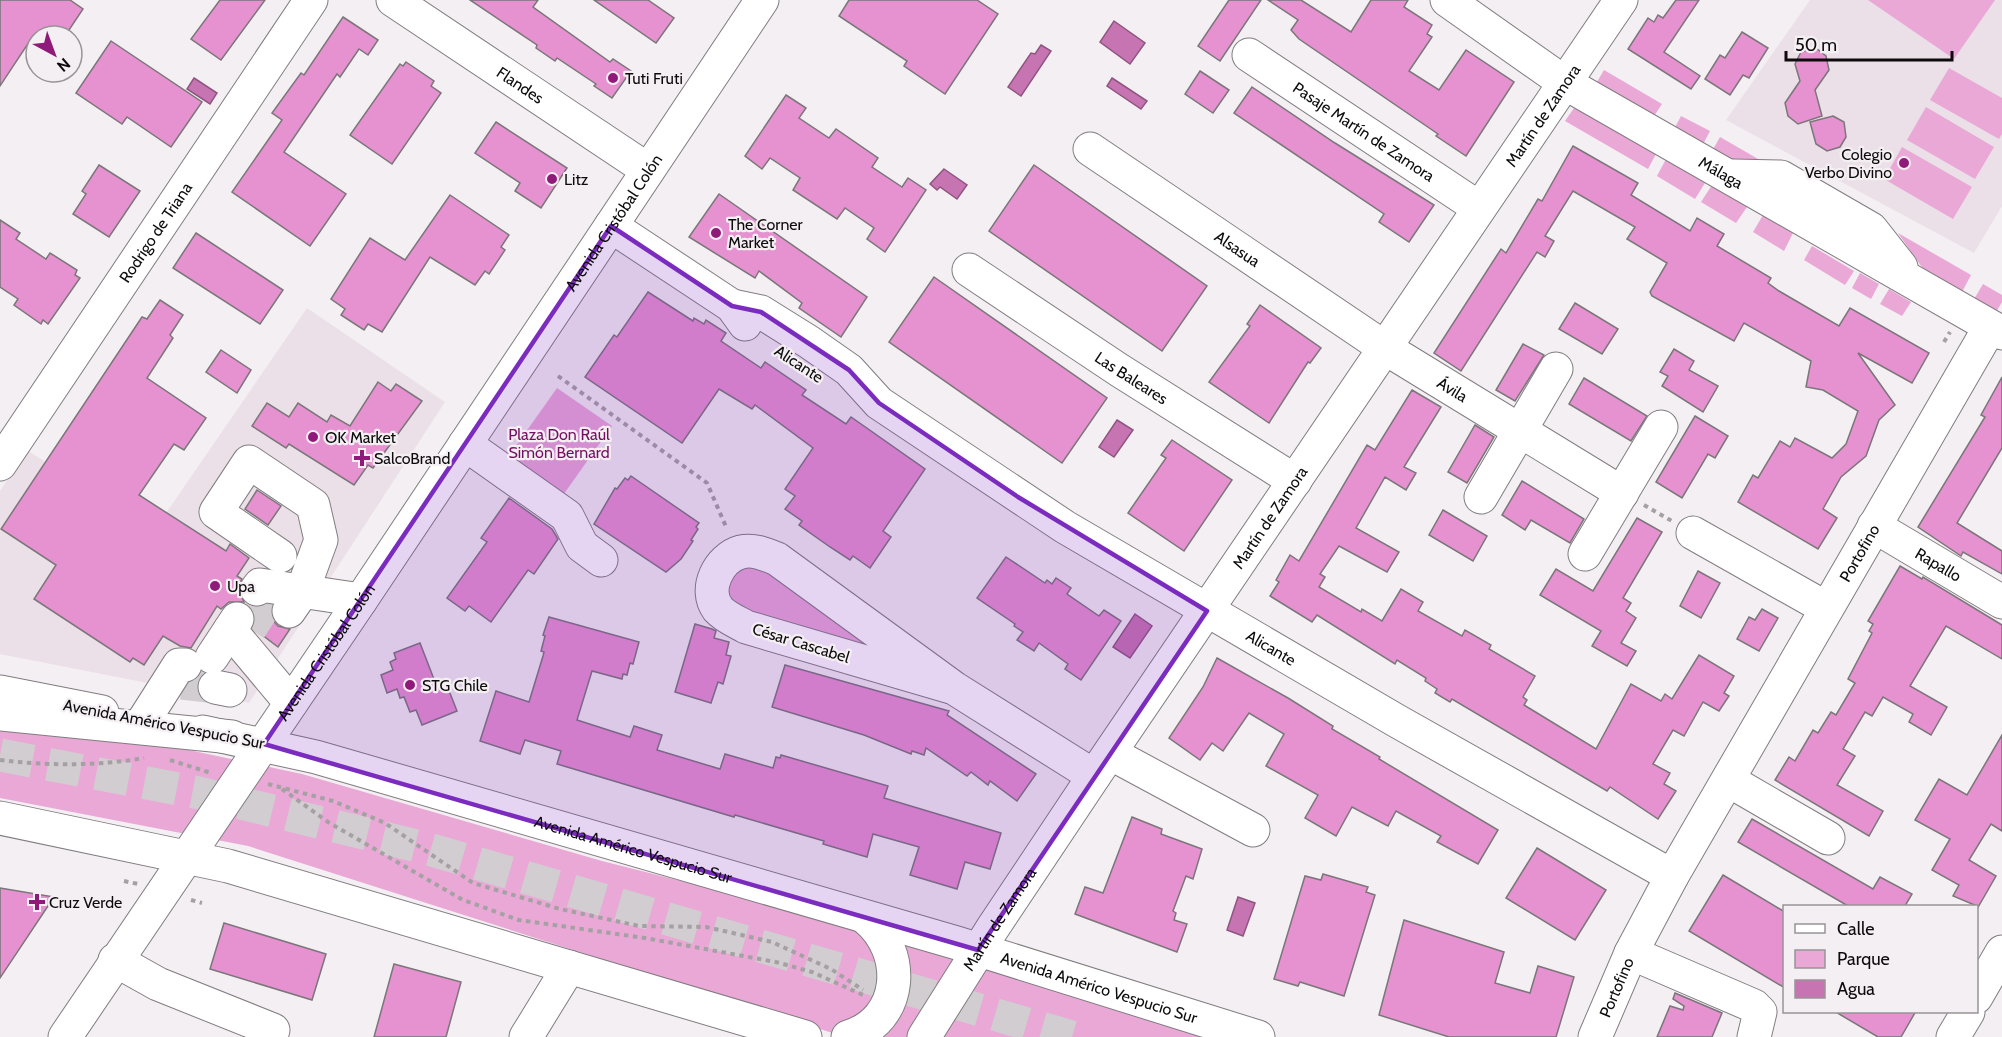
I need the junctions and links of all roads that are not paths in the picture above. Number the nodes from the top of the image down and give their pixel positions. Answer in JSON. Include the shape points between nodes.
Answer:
{"nodes":[{"id":1,"x":311,"y":0,"type":"edge"},
{"id":2,"x":393,"y":0,"type":"edge"},
{"id":3,"x":762,"y":0,"type":"edge"},
{"id":4,"x":1447,"y":0,"type":"edge"},
{"id":5,"x":1621,"y":0,"type":"edge"},
{"id":6,"x":1249,"y":55,"type":"dead end"},
{"id":7,"x":1565,"y":83,"type":"junction"},
{"id":8,"x":1090,"y":149,"type":"dead end"},
{"id":9,"x":648,"y":170,"type":"junction"},
{"id":10,"x":1479,"y":208,"type":"junction"},
{"id":11,"x":611,"y":226,"type":"junction"},
{"id":12,"x":969,"y":270,"type":"dead end"},
{"id":13,"x":1996,"y":330,"type":"edge"},
{"id":14,"x":1385,"y":348,"type":"junction"},
{"id":15,"x":1556,"y":369,"type":"dead end"},
{"id":16,"x":1661,"y":427,"type":"dead end"},
{"id":17,"x":1520,"y":430,"type":"junction"},
{"id":18,"x":465,"y":444,"type":"junction"},
{"id":19,"x":0,"y":464,"type":"edge"},
{"id":20,"x":1295,"y":481,"type":"junction"},
{"id":21,"x":1622,"y":493,"type":"junction"},
{"id":22,"x":1481,"y":497,"type":"dead end"},
{"id":23,"x":1874,"y":526,"type":"junction"},
{"id":24,"x":1693,"y":533,"type":"road end"},
{"id":25,"x":1585,"y":554,"type":"dead end"},
{"id":26,"x":602,"y":560,"type":"dead end"},
{"id":27,"x":279,"y":589,"type":"junction"},
{"id":28,"x":361,"y":600,"type":"junction"},
{"id":29,"x":2002,"y":602,"type":"edge"},
{"id":30,"x":1827,"y":608,"type":"junction"},
{"id":31,"x":1207,"y":611,"type":"junction"},
{"id":32,"x":954,"y":688,"type":"junction"},
{"id":33,"x":0,"y":692,"type":"edge"},
{"id":34,"x":291,"y":703,"type":"junction"},
{"id":35,"x":0,"y":714,"type":"edge"},
{"id":36,"x":144,"y":720,"type":"junction"},
{"id":37,"x":232,"y":737,"type":"junction"},
{"id":38,"x":264,"y":744,"type":"junction"},
{"id":39,"x":1102,"y":764,"type":"junction"},
{"id":40,"x":1728,"y":780,"type":"junction"},
{"id":41,"x":0,"y":818,"type":"edge"},
{"id":42,"x":1253,"y":830,"type":"dead end"},
{"id":43,"x":1828,"y":838,"type":"dead end"},
{"id":44,"x":189,"y":856,"type":"junction"},
{"id":45,"x":1672,"y":876,"type":"junction"},
{"id":46,"x":866,"y":918,"type":"junction"},
{"id":47,"x":978,"y":950,"type":"junction"},
{"id":48,"x":2002,"y":952,"type":"edge"},
{"id":49,"x":1631,"y":953,"type":"junction"},
{"id":50,"x":112,"y":965,"type":"junction"},
{"id":51,"x":569,"y":967,"type":"junction"},
{"id":52,"x":1978,"y":995,"type":"edge"},
{"id":53,"x":1967,"y":1013,"type":"edge"},
{"id":54,"x":258,"y":1034,"type":"edge"},
{"id":55,"x":64,"y":1037,"type":"edge"},
{"id":56,"x":526,"y":1037,"type":"edge"},
{"id":57,"x":805,"y":1037,"type":"edge"},
{"id":58,"x":848,"y":1037,"type":"edge"},
{"id":59,"x":924,"y":1037,"type":"edge"},
{"id":60,"x":1258,"y":1037,"type":"edge"},
{"id":61,"x":1595,"y":1037,"type":"edge"},
{"id":62,"x":1754,"y":1037,"type":"edge"},
{"id":63,"x":1953,"y":1037,"type":"edge"}],
"edges":[{"from":1,"to":19,"type":"main road","name":"Rodrigo de Triana"},
{"from":2,"to":9,"type":"main road","name":"Flandes"},
{"from":3,"to":9,"type":"main road","name":"Avenida Cristóbal Colón"},
{"from":4,"to":7,"type":"main road","name":"Málaga"},
{"from":5,"to":7,"type":"main road","name":"Martín de Zamora"},
{"from":6,"to":10,"type":"main road","name":"Pasaje Martín de Zamora"},
{"from":7,"to":10,"type":"main road","name":"Martín de Zamora"},
{"from":7,"to":13,"type":"main road","name":"Málaga"},
{"from":8,"to":14,"type":"main road","name":"Alsasua"},
{"from":9,"to":11,"type":"main road","name":"Avenida Cristóbal Colón"},
{"from":10,"to":14,"type":"main road","name":"Martín de Zamora"},
{"from":11,"to":18,"type":"main road","name":"Avenida Cristóbal Colón"},
{"from":11,"to":31,"type":"main road","name":"Alicante","via":[[732,306],[751,332],[838,389],[879,403],[1027,503]]},
{"from":12,"to":20,"type":"main road","name":"Las Baleares"},
{"from":13,"to":23,"type":"main road","name":"Portofino"},
{"from":14,"to":17,"type":"main road","name":"Ávila"},
{"from":14,"to":20,"type":"main road","name":"Martín de Zamora"},
{"from":15,"to":17,"type":"main road"},
{"from":16,"to":21,"type":"main road"},
{"from":17,"to":21,"type":"main road","name":"Ávila"},
{"from":17,"to":22,"type":"main road"},
{"from":18,"to":26,"type":"main road","via":[[567,516],[582,546]]},
{"from":18,"to":28,"type":"main road","name":"Avenida Cristóbal Colón"},
{"from":20,"to":31,"type":"main road","name":"Martín de Zamora"},
{"from":21,"to":25,"type":"main road"},
{"from":23,"to":29,"type":"main road","name":"Rapallo"},
{"from":23,"to":30,"type":"main road","name":"Portofino"},
{"from":24,"to":30,"type":"main road"},
{"from":27,"to":27,"type":"main road","via":[[321,540],[313,505],[249,462],[216,512]]},
{"from":27,"to":28,"type":"main road"},
{"from":28,"to":34,"type":"main road","name":"Avenida Cristóbal Colón"},
{"from":30,"to":40,"type":"main road","name":"Portofino"},
{"from":31,"to":39,"type":"main road","name":"Martín de Zamora"},
{"from":31,"to":45,"type":"main road","name":"Alicante"},
{"from":32,"to":32,"type":"main road","name":"César Cascabel","via":[[791,567],[762,553],[739,552],[718,568],[713,599],[726,615],[746,627]]},
{"from":32,"to":39,"type":"main road","name":"César Cascabel"},
{"from":33,"to":36,"type":"main road","name":"Avenida Américo Vespucio Sur"},
{"from":34,"to":36,"type":"main road","via":[[224,658]]},
{"from":34,"to":38,"type":"main road","name":"Avenida Cristóbal Colón"},
{"from":35,"to":37,"type":"main road"},
{"from":36,"to":37,"type":"main road","name":"Avenida Américo Vespucio Sur"},
{"from":37,"to":38,"type":"main road","name":"Avenida Américo Vespucio Sur"},
{"from":38,"to":44,"type":"main road","name":"Avenida Cristóbal Colón"},
{"from":38,"to":46,"type":"main road","name":"Avenida Américo Vespucio Sur"},
{"from":39,"to":42,"type":"main road","name":"César Cascabel"},
{"from":39,"to":47,"type":"main road","name":"Martín de Zamora"},
{"from":40,"to":43,"type":"main road"},
{"from":40,"to":45,"type":"main road","name":"Portofino"},
{"from":41,"to":44,"type":"main road"},
{"from":44,"to":50,"type":"main road","name":"Avenida Cristóbal Colón"},
{"from":44,"to":51,"type":"main road"},
{"from":45,"to":49,"type":"main road","name":"Portofino"},
{"from":46,"to":47,"type":"main road","name":"Avenida Américo Vespucio Sur"},
{"from":46,"to":58,"type":"main road","via":[[881,934],[893,961],[892,991],[885,1007],[868,1027]]},
{"from":47,"to":59,"type":"main road","name":"Martín de Zamora"},
{"from":47,"to":60,"type":"main road","name":"Avenida Américo Vespucio Sur"},
{"from":48,"to":52,"type":"main road"},
{"from":49,"to":61,"type":"main road","name":"Portofino"},
{"from":49,"to":62,"type":"main road","via":[[1754,1006],[1760,1012],[1760,1020]]},
{"from":50,"to":54,"type":"main road","via":[[170,1003]]},
{"from":50,"to":55,"type":"main road","name":"Avenida Cristóbal Colón"},
{"from":51,"to":56,"type":"main road"},
{"from":51,"to":57,"type":"main road"},
{"from":53,"to":63,"type":"main road"}]}
